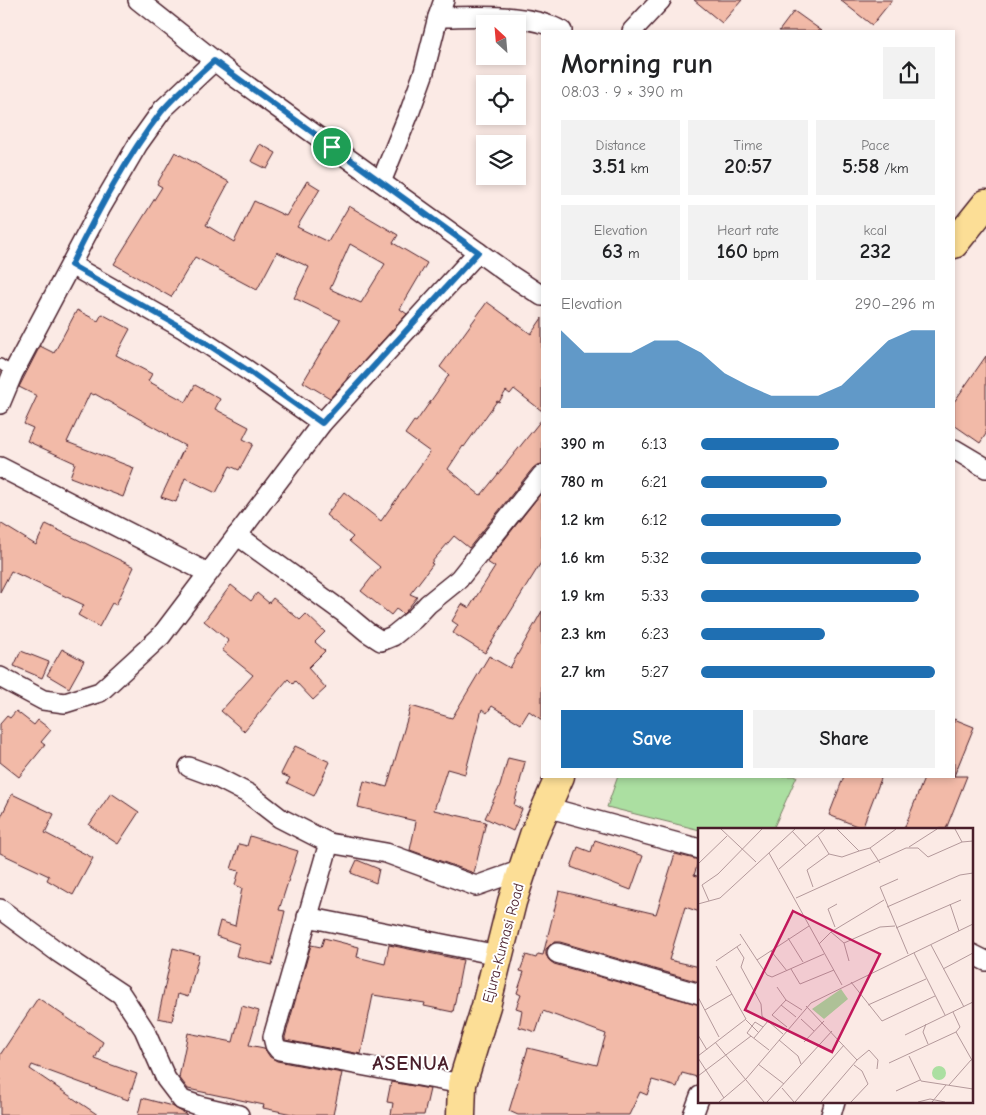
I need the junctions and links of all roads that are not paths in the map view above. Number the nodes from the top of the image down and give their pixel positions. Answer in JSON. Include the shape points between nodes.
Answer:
{"nodes":[{"id":1,"x":138,"y":0,"type":"edge"},
{"id":2,"x":660,"y":0,"type":"edge"},
{"id":3,"x":441,"y":8,"type":"edge"},
{"id":4,"x":560,"y":30,"type":"edge"},
{"id":5,"x":633,"y":30,"type":"edge"},
{"id":6,"x":214,"y":61,"type":"junction"},
{"id":7,"x":381,"y":182,"type":"junction"},
{"id":8,"x":986,"y":204,"type":"edge"},
{"id":9,"x":955,"y":243,"type":"edge"},
{"id":10,"x":478,"y":252,"type":"junction"},
{"id":11,"x":71,"y":265,"type":"junction"},
{"id":12,"x":541,"y":295,"type":"edge"},
{"id":13,"x":6,"y":368,"type":"edge"},
{"id":14,"x":0,"y":404,"type":"edge"},
{"id":15,"x":322,"y":423,"type":"junction"},
{"id":16,"x":955,"y":450,"type":"edge"},
{"id":17,"x":0,"y":467,"type":"edge"},
{"id":18,"x":986,"y":468,"type":"edge"},
{"id":19,"x":541,"y":476,"type":"edge"},
{"id":20,"x":237,"y":535,"type":"junction"},
{"id":21,"x":208,"y":573,"type":"junction"},
{"id":22,"x":0,"y":677,"type":"edge"},
{"id":23,"x":189,"y":767,"type":"dead end"},
{"id":24,"x":559,"y":778,"type":"edge"},
{"id":25,"x":546,"y":807,"type":"junction"},
{"id":26,"x":329,"y":843,"type":"junction"},
{"id":27,"x":698,"y":848,"type":"edge"},
{"id":28,"x":524,"y":869,"type":"junction"},
{"id":29,"x":0,"y":908,"type":"edge"},
{"id":30,"x":307,"y":917,"type":"junction"},
{"id":31,"x":557,"y":953,"type":"dead end"},
{"id":32,"x":498,"y":955,"type":"junction"},
{"id":33,"x":974,"y":955,"type":"edge"},
{"id":34,"x":986,"y":961,"type":"edge"},
{"id":35,"x":698,"y":993,"type":"edge"},
{"id":36,"x":462,"y":1084,"type":"junction"},
{"id":37,"x":698,"y":1101,"type":"edge"},
{"id":38,"x":835,"y":1102,"type":"edge"},
{"id":39,"x":239,"y":1115,"type":"edge"},
{"id":40,"x":461,"y":1115,"type":"edge"},
{"id":41,"x":693,"y":1115,"type":"edge"},
{"id":42,"x":831,"y":1115,"type":"edge"}],
"edges":[{"from":1,"to":6,"type":"street"},
{"from":2,"to":5,"type":"street"},
{"from":3,"to":4,"type":"street","via":[[514,18]]},
{"from":3,"to":7,"type":"street","via":[[424,72]]},
{"from":6,"to":7,"type":"street"},
{"from":6,"to":11,"type":"street","via":[[163,109],[138,144]]},
{"from":7,"to":10,"type":"street"},
{"from":8,"to":9,"type":"main road"},
{"from":10,"to":12,"type":"street"},
{"from":10,"to":15,"type":"street"},
{"from":11,"to":13,"type":"street"},
{"from":11,"to":15,"type":"street","via":[[184,329]]},
{"from":13,"to":14,"type":"street"},
{"from":15,"to":20,"type":"street"},
{"from":16,"to":18,"type":"street"},
{"from":17,"to":21,"type":"street"},
{"from":19,"to":20,"type":"street","via":[[459,579],[414,620],[393,636],[380,641]]},
{"from":20,"to":21,"type":"street"},
{"from":21,"to":22,"type":"street","via":[[161,636],[100,692],[65,703],[43,700]]},
{"from":23,"to":26,"type":"street","via":[[249,794],[280,818]]},
{"from":24,"to":25,"type":"main road","name":"Ejura-Kumasi Road"},
{"from":25,"to":27,"type":"street"},
{"from":25,"to":28,"type":"main road","name":"Ejura-Kumasi Road"},
{"from":26,"to":28,"type":"street","via":[[386,854],[476,886]]},
{"from":26,"to":30,"type":"street"},
{"from":28,"to":32,"type":"main road","name":"Ejura-Kumasi Road"},
{"from":29,"to":39,"type":"street","via":[[121,994],[144,1029],[166,1079],[182,1100]]},
{"from":30,"to":32,"type":"street"},
{"from":30,"to":36,"type":"street","via":[[273,1037],[279,1050]]},
{"from":31,"to":35,"type":"street"},
{"from":32,"to":36,"type":"main road","name":"Ejura-Kumasi Road"},
{"from":33,"to":34,"type":"street"},
{"from":36,"to":40,"type":"main road","name":"Ejura-Kumasi Road"},
{"from":37,"to":41,"type":"street"},
{"from":38,"to":42,"type":"street"}]}
